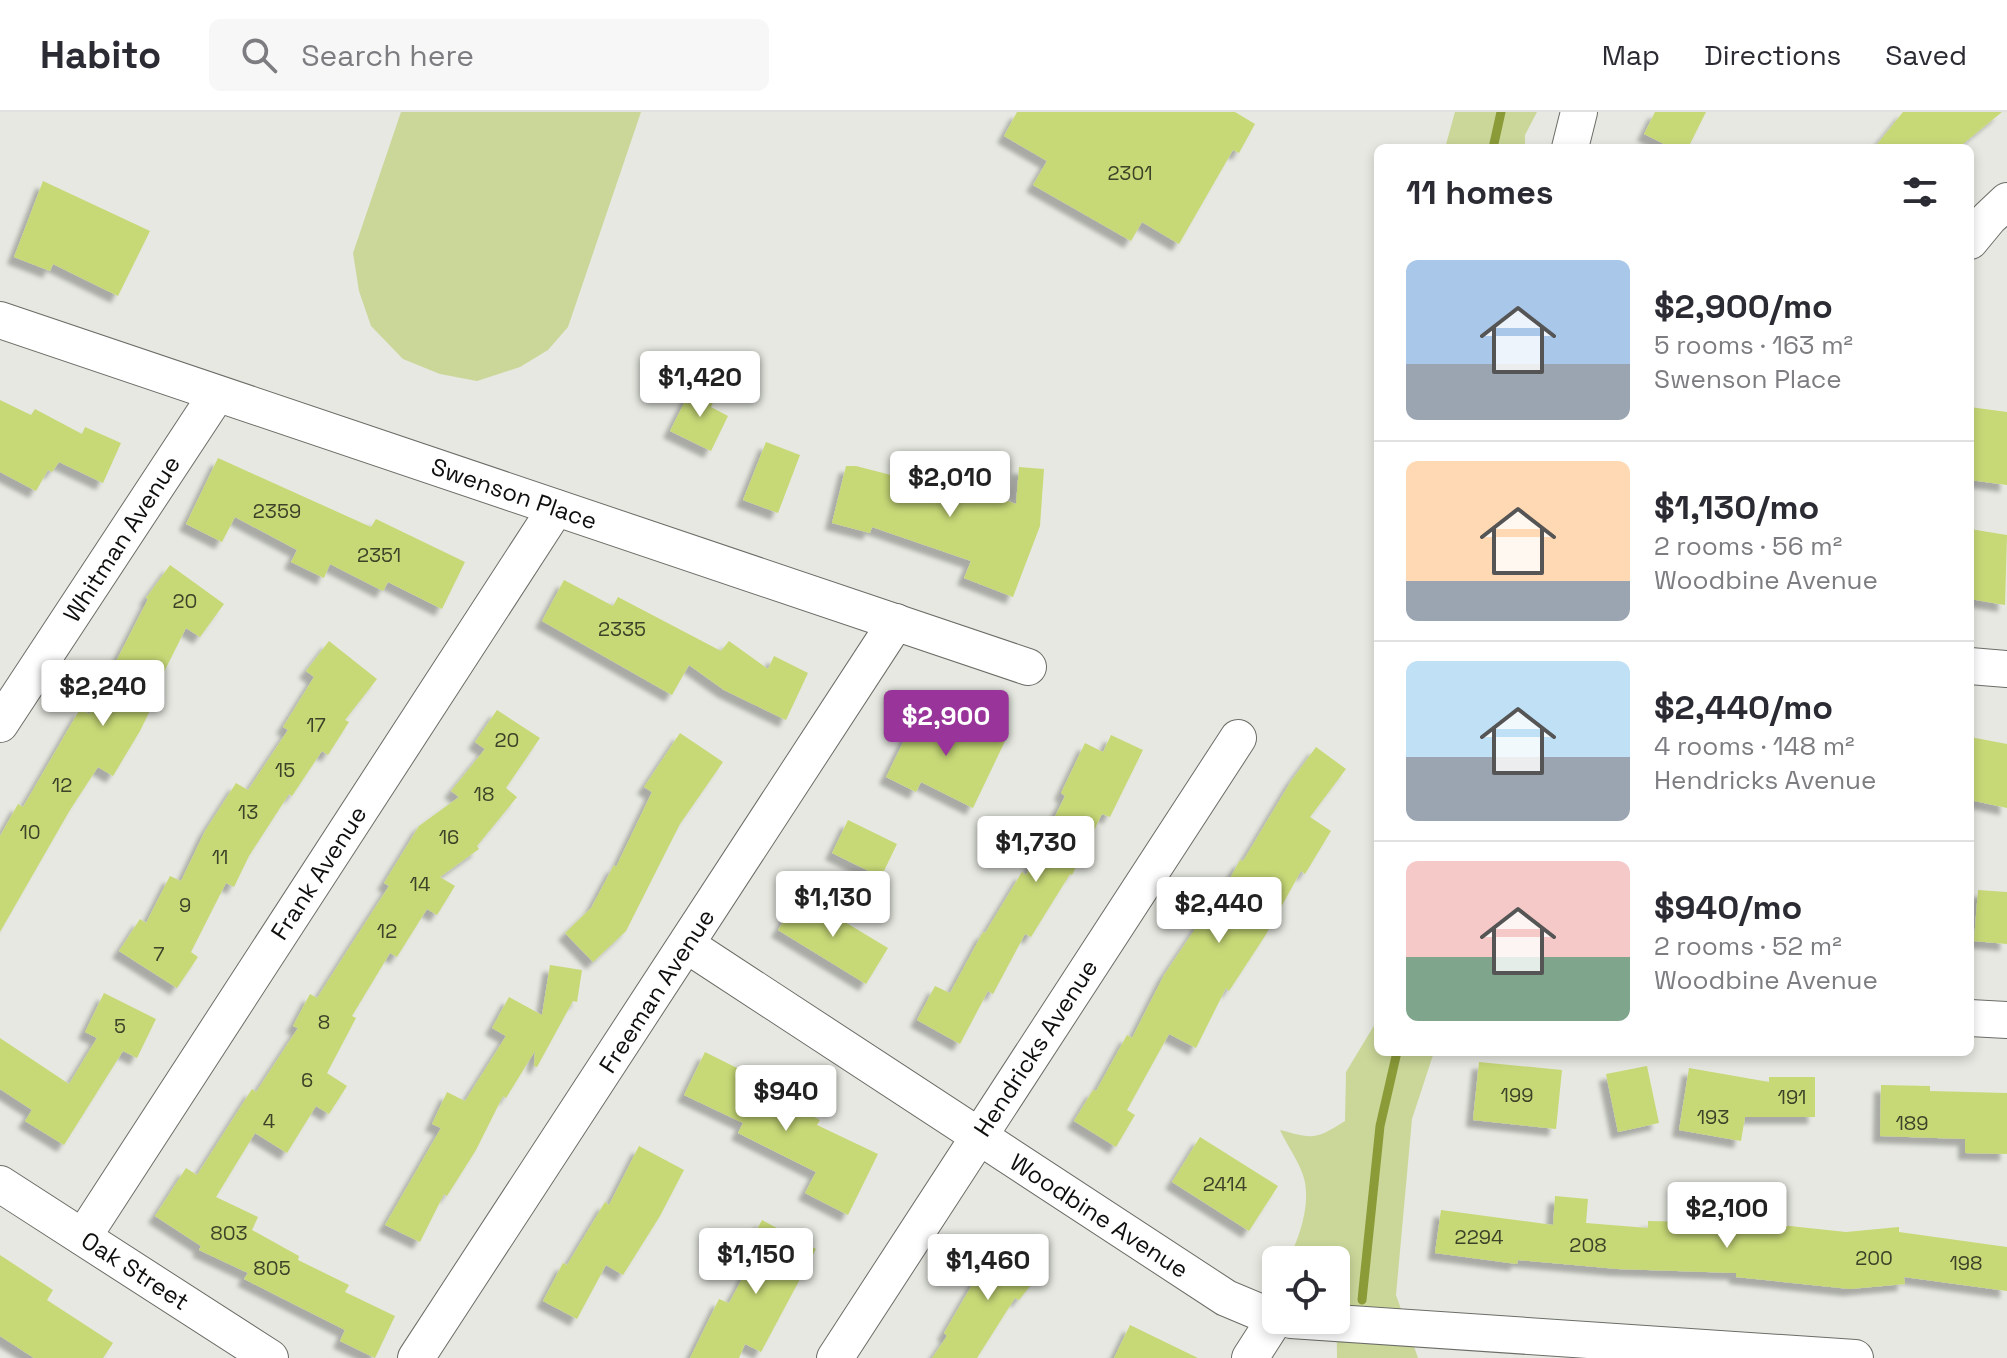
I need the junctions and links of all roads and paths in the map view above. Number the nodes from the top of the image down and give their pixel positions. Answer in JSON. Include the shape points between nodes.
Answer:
{"nodes":[{"id":1,"x":1579,"y":112,"type":"edge"},
{"id":2,"x":1571,"y":144,"type":"edge"},
{"id":3,"x":2007,"y":201,"type":"edge"},
{"id":4,"x":1974,"y":236,"type":"edge"},
{"id":5,"x":0,"y":320,"type":"edge"},
{"id":6,"x":217,"y":394,"type":"junction"},
{"id":7,"x":556,"y":508,"type":"junction"},
{"id":8,"x":896,"y":622,"type":"junction"},
{"id":9,"x":1974,"y":666,"type":"edge"},
{"id":10,"x":1028,"y":667,"type":"dead end"},
{"id":11,"x":2007,"y":669,"type":"edge"},
{"id":12,"x":0,"y":724,"type":"edge"},
{"id":13,"x":1238,"y":738,"type":"dead end"},
{"id":14,"x":687,"y":945,"type":"junction"},
{"id":15,"x":1974,"y":1018,"type":"edge"},
{"id":16,"x":2007,"y":1020,"type":"edge"},
{"id":17,"x":978,"y":1138,"type":"junction"},
{"id":18,"x":0,"y":1184,"type":"edge"},
{"id":19,"x":83,"y":1237,"type":"junction"},
{"id":20,"x":1262,"y":1312,"type":"edge"},
{"id":21,"x":1350,"y":1324,"type":"edge"},
{"id":22,"x":1268,"y":1334,"type":"edge"},
{"id":23,"x":270,"y":1358,"type":"edge"},
{"id":24,"x":416,"y":1358,"type":"edge"},
{"id":25,"x":835,"y":1358,"type":"edge"},
{"id":26,"x":1250,"y":1358,"type":"edge"},
{"id":27,"x":1855,"y":1358,"type":"edge"}],
"edges":[{"from":1,"to":2,"type":"street"},
{"from":3,"to":4,"type":"street"},
{"from":5,"to":6,"type":"street","name":"Swenson Place"},
{"from":6,"to":7,"type":"street","name":"Swenson Place"},
{"from":6,"to":12,"type":"street","name":"Whitman Avenue"},
{"from":7,"to":8,"type":"street","name":"Swenson Place"},
{"from":7,"to":19,"type":"street","name":"Frank Avenue"},
{"from":8,"to":10,"type":"street","name":"Swenson Place"},
{"from":8,"to":14,"type":"street","name":"Freeman Avenue"},
{"from":9,"to":11,"type":"street"},
{"from":13,"to":17,"type":"street","name":"Hendricks Avenue"},
{"from":14,"to":17,"type":"street","name":"Woodbine Avenue"},
{"from":14,"to":24,"type":"street","name":"Freeman Avenue"},
{"from":15,"to":16,"type":"street"},
{"from":17,"to":20,"type":"street","name":"Woodbine Avenue","via":[[1226,1298]]},
{"from":17,"to":25,"type":"street","name":"Hendricks Avenue"},
{"from":18,"to":19,"type":"street","name":"Oak Street"},
{"from":19,"to":23,"type":"street","name":"Oak Street"},
{"from":21,"to":27,"type":"street","name":"Woodbine Avenue"},
{"from":22,"to":26,"type":"street"}]}
